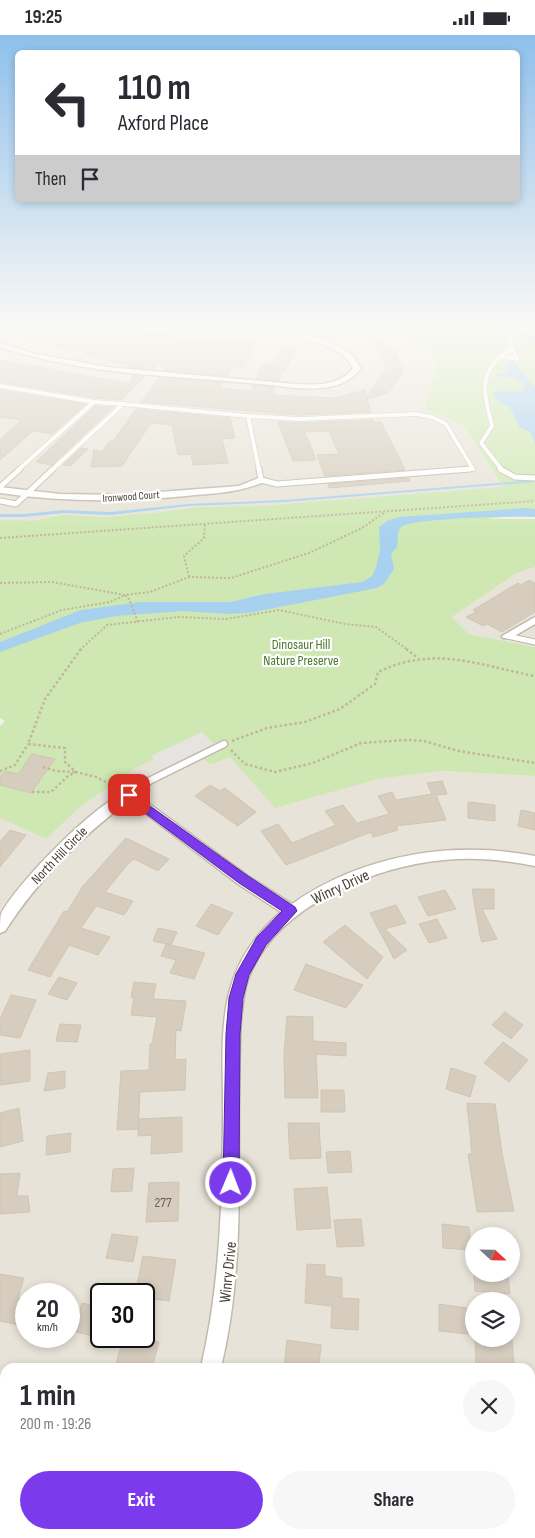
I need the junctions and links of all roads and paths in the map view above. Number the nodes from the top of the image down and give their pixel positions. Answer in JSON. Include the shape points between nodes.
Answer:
{"nodes":[{"id":1,"x":71,"y":398,"type":"edge"},
{"id":2,"x":486,"y":398,"type":"edge"},
{"id":3,"x":94,"y":402,"type":"junction"},
{"id":4,"x":123,"y":404,"type":"junction"},
{"id":5,"x":248,"y":416,"type":"junction"},
{"id":6,"x":535,"y":478,"type":"edge"},
{"id":7,"x":261,"y":480,"type":"junction"},
{"id":8,"x":0,"y":488,"type":"edge"},
{"id":9,"x":26,"y":495,"type":"junction"},
{"id":10,"x":0,"y":501,"type":"edge"},
{"id":11,"x":535,"y":501,"type":"edge"},
{"id":12,"x":386,"y":512,"type":"junction"},
{"id":13,"x":368,"y":513,"type":"junction"},
{"id":14,"x":375,"y":518,"type":"junction"},
{"id":15,"x":205,"y":524,"type":"junction"},
{"id":16,"x":0,"y":538,"type":"edge"},
{"id":17,"x":189,"y":577,"type":"junction"},
{"id":18,"x":0,"y":583,"type":"edge"},
{"id":19,"x":126,"y":595,"type":"junction"},
{"id":20,"x":535,"y":619,"type":"edge"},
{"id":21,"x":137,"y":622,"type":"junction"},
{"id":22,"x":0,"y":634,"type":"edge"},
{"id":23,"x":506,"y":636,"type":"joint"},
{"id":24,"x":535,"y":642,"type":"edge"},
{"id":25,"x":417,"y":657,"type":"junction"},
{"id":26,"x":535,"y":676,"type":"edge"},
{"id":27,"x":28,"y":744,"type":"junction"},
{"id":28,"x":224,"y":744,"type":"junction"},
{"id":29,"x":535,"y":763,"type":"edge"},
{"id":30,"x":43,"y":767,"type":"dead end"},
{"id":31,"x":0,"y":771,"type":"edge"},
{"id":32,"x":76,"y":772,"type":"junction"},
{"id":33,"x":32,"y":792,"type":"dead end"},
{"id":34,"x":129,"y":795,"type":"junction"},
{"id":35,"x":535,"y":861,"type":"edge"},
{"id":36,"x":291,"y":911,"type":"junction"},
{"id":37,"x":0,"y":927,"type":"edge"},
{"id":38,"x":212,"y":1363,"type":"edge"}],
"edges":[{"from":1,"to":3,"type":"lane"},
{"from":2,"to":6,"type":"lane","via":[[492,426],[481,443],[500,471]]},
{"from":3,"to":4,"type":"lane"},
{"from":3,"to":8,"type":"lane"},
{"from":4,"to":5,"type":"lane"},
{"from":4,"to":9,"type":"lane"},
{"from":5,"to":7,"type":"lane"},
{"from":5,"to":7,"type":"lane","via":[[299,419],[416,414],[432,417],[446,424],[473,469],[277,484]]},
{"from":7,"to":9,"type":"street","name":"Ironwood Court","via":[[241,488],[109,497]]},
{"from":8,"to":9,"type":"street","name":"Ironwood Court"},
{"from":9,"to":10,"type":"lane","via":[[16,504]]},
{"from":11,"to":12,"type":"path"},
{"from":12,"to":13,"type":"path"},
{"from":12,"to":14,"type":"path"},
{"from":13,"to":14,"type":"path"},
{"from":13,"to":15,"type":"path"},
{"from":14,"to":17,"type":"path","via":[[362,528],[310,553],[231,578]]},
{"from":15,"to":16,"type":"path"},
{"from":15,"to":17,"type":"path","via":[[204,537],[184,555]]},
{"from":17,"to":19,"type":"path","via":[[150,592]]},
{"from":18,"to":19,"type":"path","via":[[52,582]]},
{"from":19,"to":21,"type":"path"},
{"from":19,"to":22,"type":"path","via":[[62,610]]},
{"from":20,"to":23,"type":"street"},
{"from":21,"to":25,"type":"path","via":[[178,617],[226,619],[279,610],[344,624],[376,627]]},
{"from":21,"to":27,"type":"path","via":[[107,625],[85,644],[46,698]]},
{"from":23,"to":24,"type":"lane"},
{"from":25,"to":26,"type":"path","via":[[439,657]]},
{"from":25,"to":28,"type":"path","via":[[391,664],[378,672],[375,684],[340,709],[305,722],[268,728]]},
{"from":27,"to":31,"type":"path","via":[[15,765]]},
{"from":27,"to":32,"type":"path","via":[[65,747],[65,762]]},
{"from":28,"to":29,"type":"path","via":[[245,764],[275,772],[313,763],[361,743],[407,740]]},
{"from":28,"to":34,"type":"lane","via":[[150,780]]},
{"from":30,"to":32,"type":"path"},
{"from":32,"to":33,"type":"path","via":[[68,775],[51,792]]},
{"from":32,"to":34,"type":"path","via":[[96,777]]},
{"from":34,"to":36,"type":"street","via":[[243,880]]},
{"from":34,"to":37,"type":"street","name":"North Hill Circle","via":[[64,846],[17,901]]},
{"from":35,"to":36,"type":"street","name":"Winry Drive","via":[[479,853],[404,861],[330,888]]},
{"from":36,"to":38,"type":"street","name":"Winry Drive","via":[[261,941],[243,974],[236,998],[230,1240],[225,1297]]}]}
